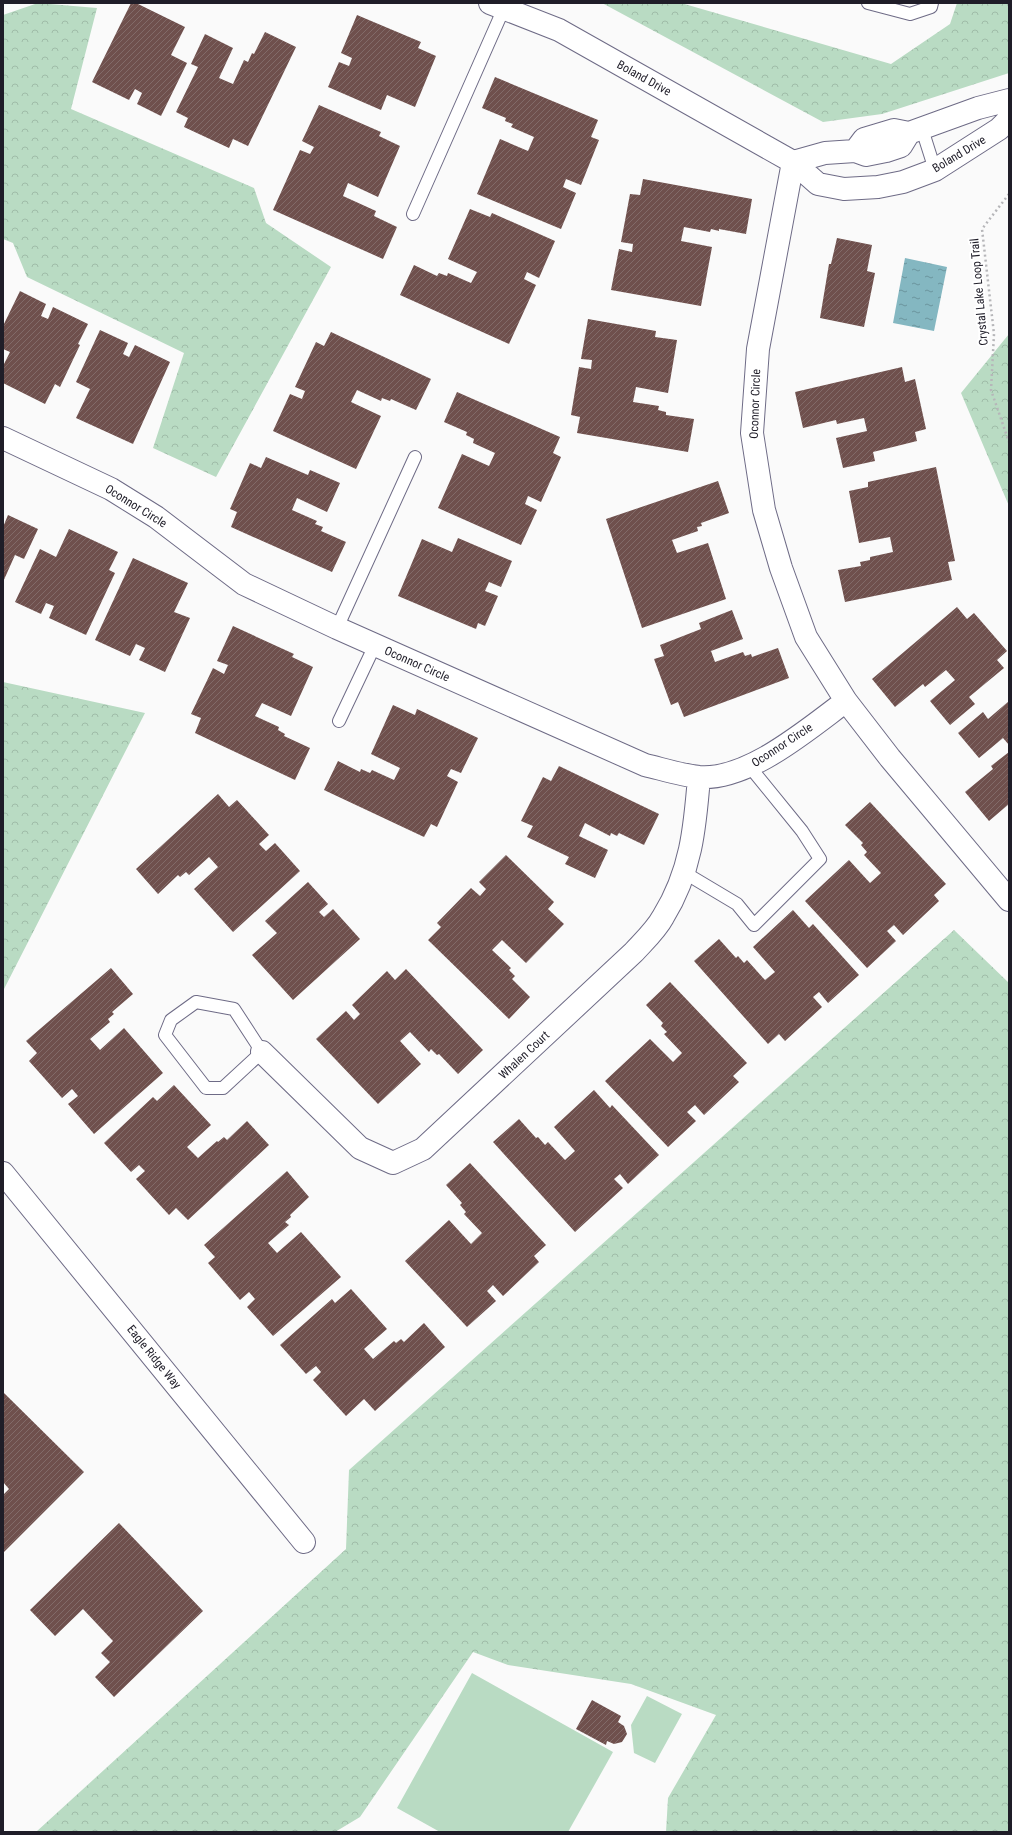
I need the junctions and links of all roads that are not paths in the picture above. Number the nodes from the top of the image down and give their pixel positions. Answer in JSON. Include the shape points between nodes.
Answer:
{"nodes":[{"id":1,"x":868,"y":3,"type":"edge"},
{"id":2,"x":932,"y":3,"type":"edge"},
{"id":3,"x":497,"y":5,"type":"edge"},
{"id":4,"x":1009,"y":100,"type":"edge"},
{"id":5,"x":1009,"y":119,"type":"edge"},
{"id":6,"x":916,"y":131,"type":"junction"},
{"id":7,"x":794,"y":162,"type":"junction"},
{"id":8,"x":935,"y":170,"type":"junction"},
{"id":9,"x":413,"y":214,"type":"dead end"},
{"id":10,"x":3,"y":438,"type":"edge"},
{"id":11,"x":415,"y":457,"type":"dead end"},
{"id":12,"x":337,"y":628,"type":"junction"},
{"id":13,"x":375,"y":645,"type":"junction"},
{"id":14,"x":846,"y":701,"type":"junction"},
{"id":15,"x":338,"y":721,"type":"dead end"},
{"id":16,"x":750,"y":766,"type":"junction"},
{"id":17,"x":699,"y":777,"type":"junction"},
{"id":18,"x":685,"y":873,"type":"junction"},
{"id":19,"x":1009,"y":900,"type":"edge"},
{"id":20,"x":262,"y":1052,"type":"junction"},
{"id":21,"x":3,"y":1173,"type":"edge"},
{"id":22,"x":304,"y":1542,"type":"dead end"}],
"edges":[{"from":1,"to":2,"type":"lane","via":[[910,14],[931,7]]},
{"from":3,"to":7,"type":"street","name":"Boland Drive","via":[[559,30]]},
{"from":3,"to":9,"type":"lane"},
{"from":4,"to":6,"type":"street","via":[[978,108]]},
{"from":5,"to":8,"type":"street","name":"Boland Drive","via":[[999,129]]},
{"from":6,"to":7,"type":"street","via":[[901,146],[886,151],[866,155],[855,151],[825,153]]},
{"from":6,"to":8,"type":"lane"},
{"from":7,"to":8,"type":"street","name":"Boland Drive","via":[[818,184],[844,189],[878,187],[903,182]]},
{"from":7,"to":14,"type":"street","name":"Oconnor Circle","via":[[758,349],[752,433],[764,510],[781,568],[806,637]]},
{"from":10,"to":12,"type":"street","name":"Oconnor Circle","via":[[111,490],[156,517],[244,584]]},
{"from":11,"to":12,"type":"lane"},
{"from":12,"to":13,"type":"street","name":"Oconnor Circle"},
{"from":13,"to":15,"type":"lane"},
{"from":13,"to":17,"type":"street","name":"Oconnor Circle","via":[[645,765]]},
{"from":14,"to":16,"type":"street","name":"Oconnor Circle","via":[[791,741]]},
{"from":14,"to":19,"type":"street","name":"Oconnor Circle","via":[[890,758]]},
{"from":16,"to":17,"type":"street","name":"Oconnor Circle","via":[[726,774]]},
{"from":16,"to":18,"type":"lane","via":[[802,831],[820,858],[754,925],[737,904]]},
{"from":17,"to":18,"type":"street","name":"Whalen Court","via":[[695,826]]},
{"from":18,"to":20,"type":"street","name":"Whalen Court","via":[[663,918],[634,952],[423,1149],[393,1163],[360,1148]]},
{"from":20,"to":20,"type":"lane","via":[[234,1009],[196,1002],[171,1020],[164,1036],[206,1088],[223,1088]]},
{"from":21,"to":22,"type":"street","name":"Eagle Ridge Way"}]}
